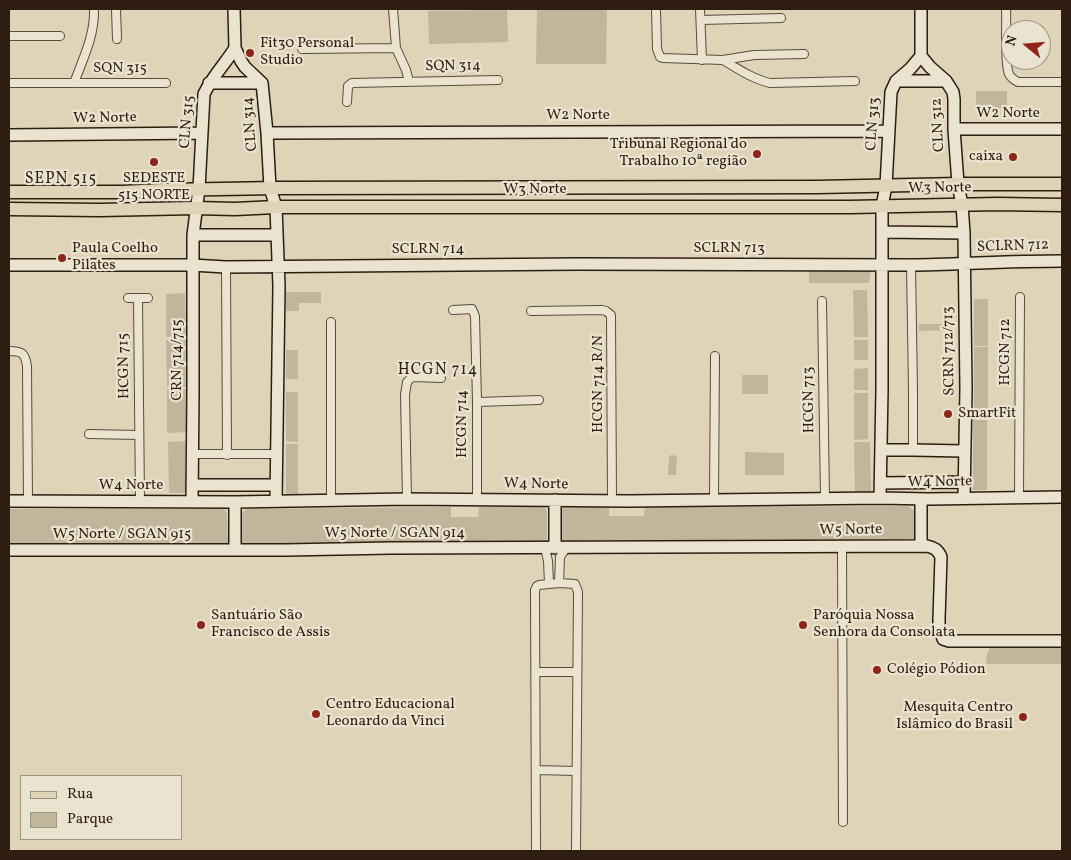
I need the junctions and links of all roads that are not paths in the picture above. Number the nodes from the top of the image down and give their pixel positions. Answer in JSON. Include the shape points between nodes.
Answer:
{"nodes":[{"id":1,"x":94,"y":9,"type":"edge"},
{"id":2,"x":116,"y":9,"type":"edge"},
{"id":3,"x":234,"y":9,"type":"edge"},
{"id":4,"x":393,"y":9,"type":"edge"},
{"id":5,"x":656,"y":9,"type":"edge"},
{"id":6,"x":700,"y":9,"type":"edge"},
{"id":7,"x":921,"y":9,"type":"edge"},
{"id":8,"x":1006,"y":9,"type":"edge"},
{"id":9,"x":781,"y":18,"type":"dead end"},
{"id":10,"x":701,"y":20,"type":"junction"},
{"id":11,"x":9,"y":36,"type":"edge"},
{"id":12,"x":60,"y":36,"type":"dead end"},
{"id":13,"x":117,"y":39,"type":"dead end"},
{"id":14,"x":235,"y":48,"type":"junction"},
{"id":15,"x":396,"y":48,"type":"junction"},
{"id":16,"x":302,"y":49,"type":"dead end"},
{"id":17,"x":804,"y":54,"type":"dead end"},
{"id":18,"x":921,"y":56,"type":"junction"},
{"id":19,"x":702,"y":60,"type":"junction"},
{"id":20,"x":723,"y":60,"type":"junction"},
{"id":21,"x":498,"y":80,"type":"dead end"},
{"id":22,"x":946,"y":80,"type":"junction"},
{"id":23,"x":409,"y":82,"type":"junction"},
{"id":24,"x":855,"y":82,"type":"dead end"},
{"id":25,"x":896,"y":82,"type":"junction"},
{"id":26,"x":1062,"y":82,"type":"edge"},
{"id":27,"x":9,"y":83,"type":"edge"},
{"id":28,"x":74,"y":83,"type":"junction"},
{"id":29,"x":166,"y":83,"type":"dead end"},
{"id":30,"x":209,"y":83,"type":"junction"},
{"id":31,"x":262,"y":83,"type":"junction"},
{"id":32,"x":347,"y":102,"type":"dead end"},
{"id":33,"x":954,"y":129,"type":"junction"},
{"id":34,"x":1062,"y":129,"type":"edge"},
{"id":35,"x":888,"y":130,"type":"junction"},
{"id":36,"x":267,"y":133,"type":"junction"},
{"id":37,"x":202,"y":134,"type":"junction"},
{"id":38,"x":9,"y":136,"type":"edge"},
{"id":39,"x":958,"y":184,"type":"junction"},
{"id":40,"x":1062,"y":185,"type":"edge"},
{"id":41,"x":886,"y":186,"type":"junction"},
{"id":42,"x":818,"y":187,"type":"junction"},
{"id":43,"x":270,"y":188,"type":"junction"},
{"id":44,"x":337,"y":188,"type":"junction"},
{"id":45,"x":378,"y":188,"type":"junction"},
{"id":46,"x":199,"y":189,"type":"junction"},
{"id":47,"x":164,"y":190,"type":"junction"},
{"id":48,"x":9,"y":192,"type":"edge"},
{"id":49,"x":122,"y":192,"type":"junction"},
{"id":50,"x":962,"y":205,"type":"junction"},
{"id":51,"x":1038,"y":205,"type":"junction"},
{"id":52,"x":1062,"y":205,"type":"edge"},
{"id":53,"x":794,"y":206,"type":"junction"},
{"id":54,"x":882,"y":206,"type":"junction"},
{"id":55,"x":276,"y":207,"type":"junction"},
{"id":56,"x":196,"y":208,"type":"junction"},
{"id":57,"x":321,"y":208,"type":"junction"},
{"id":58,"x":347,"y":208,"type":"junction"},
{"id":59,"x":9,"y":209,"type":"edge"},
{"id":60,"x":133,"y":209,"type":"junction"},
{"id":61,"x":99,"y":210,"type":"junction"},
{"id":62,"x":882,"y":232,"type":"junction"},
{"id":63,"x":964,"y":233,"type":"junction"},
{"id":64,"x":193,"y":234,"type":"junction"},
{"id":65,"x":277,"y":235,"type":"junction"},
{"id":66,"x":1062,"y":261,"type":"edge"},
{"id":67,"x":577,"y":264,"type":"joint"},
{"id":68,"x":882,"y":264,"type":"junction"},
{"id":69,"x":964,"y":264,"type":"junction"},
{"id":70,"x":9,"y":265,"type":"edge"},
{"id":71,"x":192,"y":265,"type":"junction"},
{"id":72,"x":278,"y":265,"type":"junction"},
{"id":73,"x":911,"y":265,"type":"junction"},
{"id":74,"x":226,"y":266,"type":"junction"},
{"id":75,"x":1020,"y":297,"type":"dead end"},
{"id":76,"x":128,"y":298,"type":"dead end"},
{"id":77,"x":138,"y":298,"type":"junction"},
{"id":78,"x":148,"y":298,"type":"dead end"},
{"id":79,"x":822,"y":301,"type":"dead end"},
{"id":80,"x":453,"y":310,"type":"dead end"},
{"id":81,"x":531,"y":311,"type":"dead end"},
{"id":82,"x":331,"y":322,"type":"dead end"},
{"id":83,"x":9,"y":351,"type":"edge"},
{"id":84,"x":715,"y":356,"type":"dead end"},
{"id":85,"x":441,"y":378,"type":"dead end"},
{"id":86,"x":539,"y":400,"type":"dead end"},
{"id":87,"x":477,"y":402,"type":"junction"},
{"id":88,"x":90,"y":434,"type":"dead end"},
{"id":89,"x":139,"y":435,"type":"junction"},
{"id":90,"x":881,"y":450,"type":"junction"},
{"id":91,"x":913,"y":450,"type":"junction"},
{"id":92,"x":964,"y":451,"type":"junction"},
{"id":93,"x":193,"y":454,"type":"junction"},
{"id":94,"x":227,"y":454,"type":"junction"},
{"id":95,"x":277,"y":454,"type":"junction"},
{"id":96,"x":964,"y":482,"type":"junction"},
{"id":97,"x":880,"y":483,"type":"junction"},
{"id":98,"x":192,"y":485,"type":"junction"},
{"id":99,"x":276,"y":485,"type":"junction"},
{"id":100,"x":1020,"y":497,"type":"junction"},
{"id":101,"x":1062,"y":497,"type":"edge"},
{"id":102,"x":824,"y":498,"type":"junction"},
{"id":103,"x":880,"y":498,"type":"junction"},
{"id":104,"x":964,"y":498,"type":"junction"},
{"id":105,"x":407,"y":499,"type":"junction"},
{"id":106,"x":477,"y":499,"type":"junction"},
{"id":107,"x":714,"y":499,"type":"junction"},
{"id":108,"x":921,"y":499,"type":"junction"},
{"id":109,"x":331,"y":500,"type":"junction"},
{"id":110,"x":555,"y":500,"type":"junction"},
{"id":111,"x":612,"y":500,"type":"junction"},
{"id":112,"x":9,"y":501,"type":"edge"},
{"id":113,"x":28,"y":501,"type":"junction"},
{"id":114,"x":276,"y":501,"type":"junction"},
{"id":115,"x":140,"y":502,"type":"junction"},
{"id":116,"x":192,"y":502,"type":"junction"},
{"id":117,"x":235,"y":502,"type":"junction"},
{"id":118,"x":842,"y":546,"type":"junction"},
{"id":119,"x":921,"y":546,"type":"junction"},
{"id":120,"x":555,"y":548,"type":"junction"},
{"id":121,"x":9,"y":550,"type":"edge"},
{"id":122,"x":236,"y":550,"type":"junction"},
{"id":123,"x":548,"y":561,"type":"junction"},
{"id":124,"x":560,"y":561,"type":"junction"},
{"id":125,"x":549,"y":583,"type":"junction"},
{"id":126,"x":560,"y":583,"type":"junction"},
{"id":127,"x":1062,"y":641,"type":"edge"},
{"id":128,"x":536,"y":672,"type":"junction"},
{"id":129,"x":576,"y":672,"type":"junction"},
{"id":130,"x":536,"y":770,"type":"junction"},
{"id":131,"x":576,"y":771,"type":"junction"},
{"id":132,"x":843,"y":822,"type":"dead end"},
{"id":133,"x":536,"y":851,"type":"edge"},
{"id":134,"x":576,"y":851,"type":"edge"}],
"edges":[{"from":1,"to":28,"type":"street","name":"SQN 315","via":[[89,42]]},
{"from":2,"to":13,"type":"street","name":"SQN 315"},
{"from":3,"to":14,"type":"street"},
{"from":4,"to":15,"type":"street","name":"SQN 314"},
{"from":5,"to":19,"type":"street","via":[[660,57]]},
{"from":6,"to":10,"type":"street"},
{"from":7,"to":18,"type":"street"},
{"from":8,"to":26,"type":"street","via":[[1010,76],[1018,82]]},
{"from":9,"to":10,"type":"street"},
{"from":10,"to":19,"type":"street"},
{"from":11,"to":12,"type":"street"},
{"from":14,"to":30,"type":"street","name":"CLN 315"},
{"from":14,"to":31,"type":"street","name":"CLN 314","via":[[245,67]]},
{"from":15,"to":16,"type":"street"},
{"from":15,"to":23,"type":"street","name":"SQN 314"},
{"from":17,"to":20,"type":"street","via":[[754,55]]},
{"from":18,"to":22,"type":"street","name":"CLN 312"},
{"from":18,"to":25,"type":"street","name":"CLN 313"},
{"from":19,"to":20,"type":"street"},
{"from":20,"to":24,"type":"street","via":[[760,81],[770,83]]},
{"from":21,"to":23,"type":"street","name":"SQN 314"},
{"from":22,"to":25,"type":"street"},
{"from":22,"to":33,"type":"street","name":"CLN 312","via":[[953,92]]},
{"from":23,"to":32,"type":"street","name":"SQN 314","via":[[352,83],[348,86]]},
{"from":25,"to":35,"type":"street","name":"CLN 313","via":[[891,92]]},
{"from":27,"to":28,"type":"street","name":"SQN 315"},
{"from":28,"to":29,"type":"street","name":"SQN 315"},
{"from":30,"to":31,"type":"street"},
{"from":30,"to":37,"type":"street","name":"CLN 315","via":[[204,94]]},
{"from":31,"to":36,"type":"street","name":"CLN 314"},
{"from":33,"to":34,"type":"street","name":"W2 Norte"},
{"from":33,"to":39,"type":"street","name":"CLN 312"},
{"from":35,"to":36,"type":"street","name":"W2 Norte"},
{"from":35,"to":41,"type":"street","name":"CLN 313"},
{"from":36,"to":43,"type":"street","name":"CLN 314"},
{"from":37,"to":38,"type":"street","name":"W2 Norte"},
{"from":37,"to":46,"type":"street","name":"CLN 315"},
{"from":39,"to":40,"type":"main road","name":"W3 Norte"},
{"from":39,"to":41,"type":"main road","name":"W3 Norte"},
{"from":39,"to":50,"type":"street","name":"CLN 312"},
{"from":40,"to":51,"type":"main road","via":[[1040,191],[1037,194]]},
{"from":41,"to":42,"type":"main road","name":"W3 Norte"},
{"from":41,"to":54,"type":"street","name":"CLN 313"},
{"from":42,"to":45,"type":"main road","name":"W3 Norte"},
{"from":42,"to":53,"type":"main road","via":[[823,194],[820,203]]},
{"from":43,"to":44,"type":"main road","name":"W3 Norte"},
{"from":43,"to":46,"type":"main road","name":"W3 Norte"},
{"from":43,"to":55,"type":"street","name":"CLN 314"},
{"from":44,"to":45,"type":"main road","name":"W3 Norte"},
{"from":44,"to":57,"type":"main road","via":[[337,202]]},
{"from":45,"to":58,"type":"main road","via":[[348,196]]},
{"from":46,"to":47,"type":"main road","name":"W3 Norte"},
{"from":46,"to":56,"type":"street","name":"CLN 315"},
{"from":47,"to":49,"type":"main road","name":"W3 Norte"},
{"from":47,"to":60,"type":"main road","via":[[136,195]]},
{"from":48,"to":49,"type":"main road","name":"W3 Norte"},
{"from":49,"to":61,"type":"main road","via":[[120,206]]},
{"from":50,"to":51,"type":"main road","name":"W3 Norte"},
{"from":50,"to":54,"type":"main road","name":"W3 Norte"},
{"from":50,"to":63,"type":"street","name":"SCRN 712/713"},
{"from":51,"to":52,"type":"main road","name":"W3 Norte"},
{"from":53,"to":54,"type":"main road","name":"W3 Norte"},
{"from":53,"to":58,"type":"main road","name":"W3 Norte"},
{"from":54,"to":62,"type":"street"},
{"from":55,"to":56,"type":"main road","name":"W3 Norte"},
{"from":55,"to":57,"type":"main road","name":"W3 Norte"},
{"from":55,"to":65,"type":"street"},
{"from":56,"to":60,"type":"main road","name":"W3 Norte"},
{"from":56,"to":64,"type":"street","name":"CRN 714/715"},
{"from":57,"to":58,"type":"main road","name":"W3 Norte"},
{"from":59,"to":61,"type":"main road","name":"W3 Norte"},
{"from":60,"to":61,"type":"main road","name":"W3 Norte"},
{"from":62,"to":63,"type":"street"},
{"from":62,"to":68,"type":"street"},
{"from":63,"to":69,"type":"street","name":"SCRN 712/713"},
{"from":64,"to":65,"type":"street"},
{"from":64,"to":71,"type":"street","name":"CRN 714/715"},
{"from":65,"to":72,"type":"street"},
{"from":66,"to":69,"type":"street","name":"SCLRN 712"},
{"from":67,"to":68,"type":"street","name":"SCLRN 713"},
{"from":67,"to":72,"type":"street","name":"SCLRN 714"},
{"from":68,"to":73,"type":"street","name":"SCLRN 713"},
{"from":68,"to":90,"type":"street"},
{"from":69,"to":73,"type":"street","name":"SCLRN 712"},
{"from":69,"to":92,"type":"street","name":"SCRN 712/713"},
{"from":70,"to":71,"type":"street"},
{"from":71,"to":74,"type":"street"},
{"from":71,"to":93,"type":"street","name":"CRN 714/715"},
{"from":72,"to":74,"type":"street"},
{"from":72,"to":95,"type":"street"},
{"from":73,"to":91,"type":"street"},
{"from":74,"to":94,"type":"street"},
{"from":75,"to":100,"type":"street","name":"HCGN 712"},
{"from":76,"to":77,"type":"street"},
{"from":77,"to":78,"type":"street"},
{"from":77,"to":89,"type":"street","name":"HCGN 715"},
{"from":79,"to":102,"type":"street","name":"HCGN 713"},
{"from":80,"to":87,"type":"street","name":"HCGN 714","via":[[472,309],[475,316]]},
{"from":81,"to":111,"type":"street","name":"HCGN 714 R/N","via":[[602,310],[611,315]]},
{"from":82,"to":109,"type":"street"},
{"from":83,"to":113,"type":"street","via":[[22,353],[26,358]]},
{"from":84,"to":107,"type":"street"},
{"from":85,"to":105,"type":"street","name":"HCGN 714","via":[[411,378],[407,382]]},
{"from":86,"to":87,"type":"street"},
{"from":87,"to":106,"type":"street","name":"HCGN 714"},
{"from":88,"to":89,"type":"street"},
{"from":89,"to":115,"type":"street","name":"HCGN 715"},
{"from":90,"to":91,"type":"street"},
{"from":90,"to":97,"type":"street"},
{"from":91,"to":92,"type":"street"},
{"from":92,"to":96,"type":"street","name":"SCRN 712/713"},
{"from":93,"to":94,"type":"street"},
{"from":93,"to":98,"type":"street","name":"CRN 714/715"},
{"from":94,"to":95,"type":"street"},
{"from":95,"to":99,"type":"street"},
{"from":96,"to":97,"type":"street"},
{"from":96,"to":104,"type":"street","name":"SCRN 712/713"},
{"from":97,"to":103,"type":"street"},
{"from":98,"to":99,"type":"street"},
{"from":98,"to":116,"type":"street","name":"CRN 714/715"},
{"from":99,"to":114,"type":"street"},
{"from":100,"to":101,"type":"street","name":"W4 Norte"},
{"from":100,"to":104,"type":"street","name":"W4 Norte"},
{"from":102,"to":103,"type":"street","name":"W4 Norte"},
{"from":102,"to":107,"type":"street","name":"W4 Norte"},
{"from":103,"to":108,"type":"street","name":"W4 Norte"},
{"from":104,"to":108,"type":"street","name":"W4 Norte"},
{"from":105,"to":106,"type":"street","name":"W4 Norte"},
{"from":105,"to":109,"type":"street","name":"W4 Norte"},
{"from":106,"to":110,"type":"street","name":"W4 Norte"},
{"from":107,"to":111,"type":"street","name":"W4 Norte"},
{"from":108,"to":119,"type":"street"},
{"from":109,"to":114,"type":"street","name":"W4 Norte"},
{"from":110,"to":111,"type":"street","name":"W4 Norte"},
{"from":110,"to":120,"type":"street"},
{"from":112,"to":113,"type":"street","name":"W4 Norte"},
{"from":113,"to":115,"type":"street","name":"W4 Norte"},
{"from":114,"to":117,"type":"street","name":"W4 Norte"},
{"from":115,"to":116,"type":"street","name":"W4 Norte"},
{"from":116,"to":117,"type":"street","name":"W4 Norte"},
{"from":117,"to":122,"type":"street"},
{"from":118,"to":119,"type":"street","name":"W5 Norte"},
{"from":118,"to":120,"type":"street","name":"W5 Norte"},
{"from":118,"to":132,"type":"street"},
{"from":119,"to":127,"type":"street","name":"W5 Norte","via":[[934,548],[941,557],[938,619],[943,639]]},
{"from":120,"to":122,"type":"street","name":"W5 Norte / SGAN 914"},
{"from":120,"to":123,"type":"street"},
{"from":120,"to":124,"type":"street"},
{"from":121,"to":122,"type":"street","name":"W5 Norte / SGAN 915"},
{"from":123,"to":124,"type":"street"},
{"from":123,"to":125,"type":"street"},
{"from":124,"to":126,"type":"street"},
{"from":125,"to":126,"type":"street"},
{"from":125,"to":128,"type":"street","via":[[537,586],[536,590]]},
{"from":126,"to":129,"type":"street","via":[[573,583],[578,588]]},
{"from":128,"to":129,"type":"street"},
{"from":128,"to":130,"type":"street"},
{"from":129,"to":131,"type":"street"},
{"from":130,"to":131,"type":"street"},
{"from":130,"to":133,"type":"street"},
{"from":131,"to":134,"type":"street"}]}
